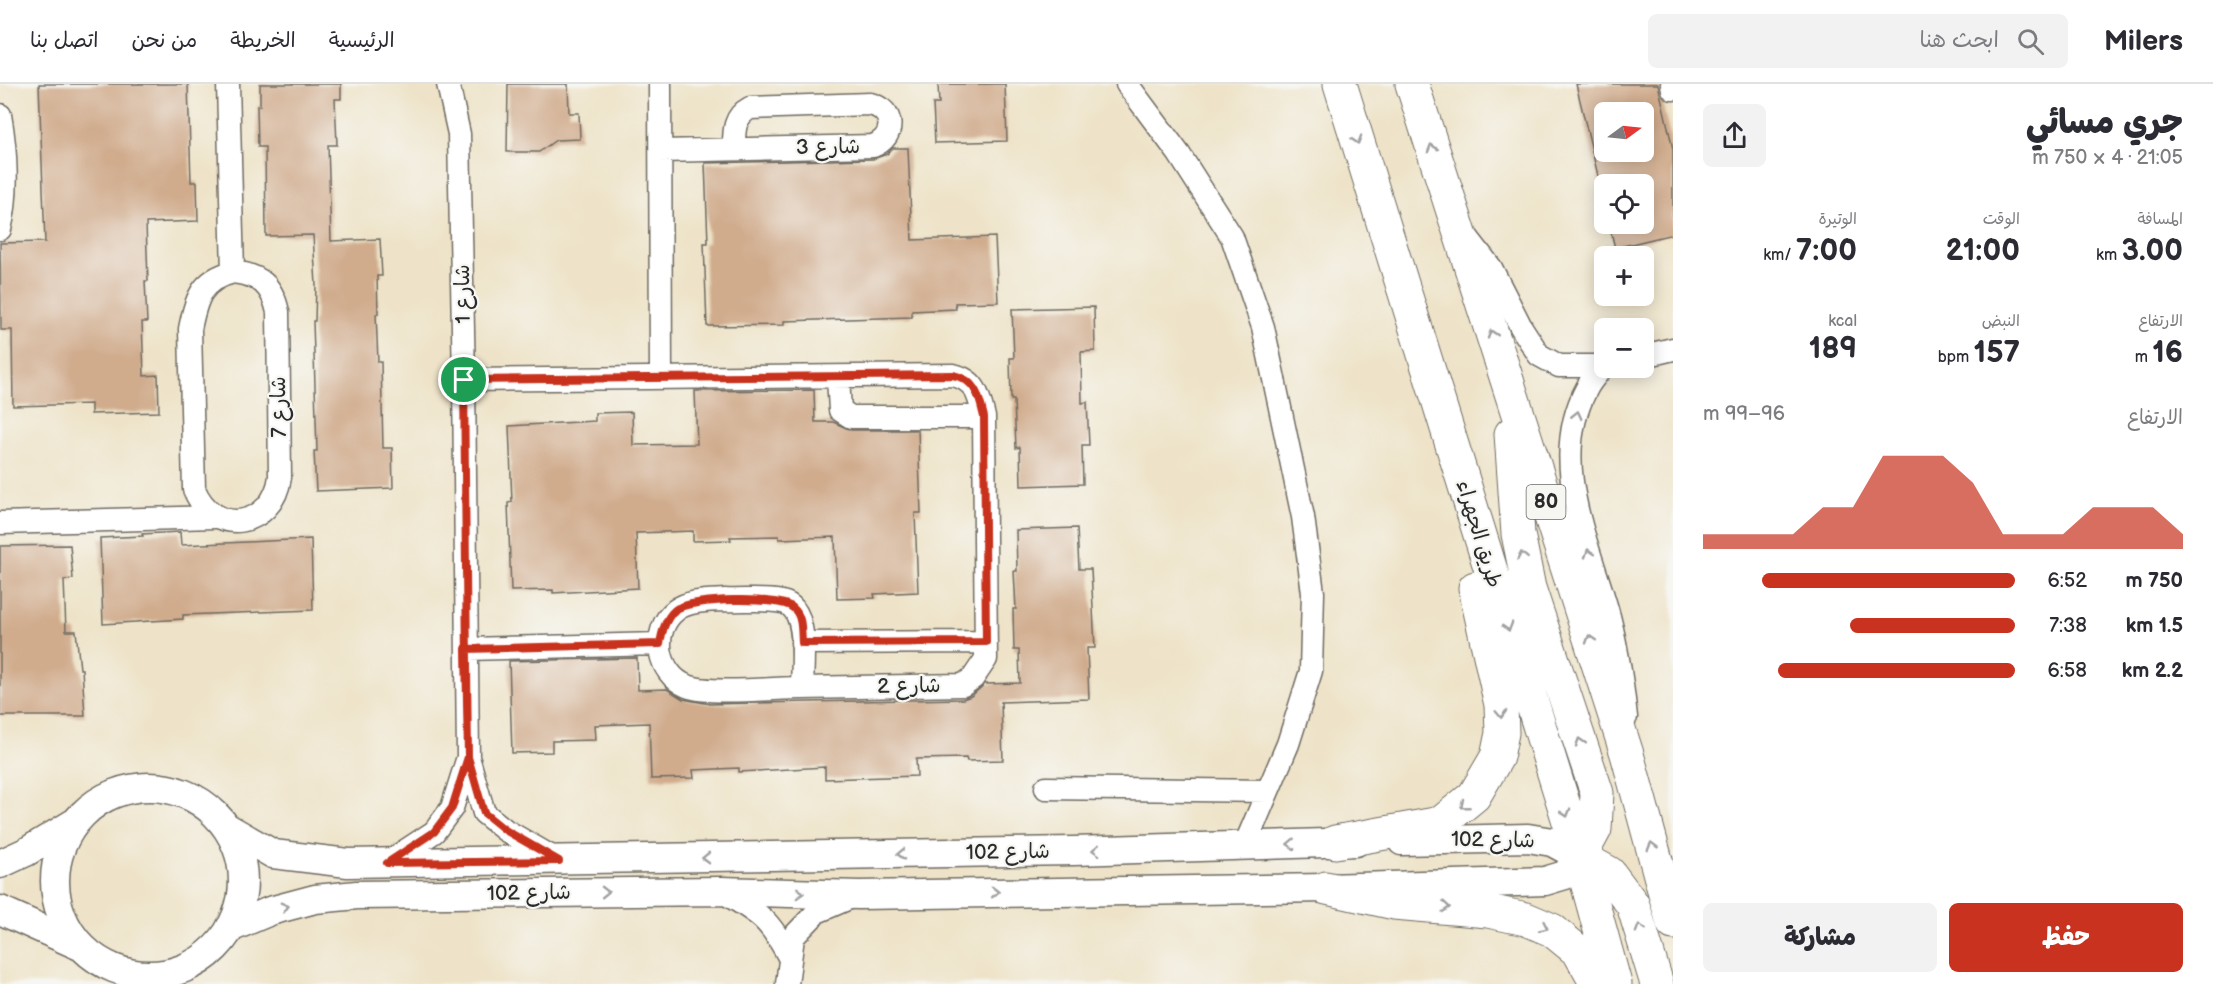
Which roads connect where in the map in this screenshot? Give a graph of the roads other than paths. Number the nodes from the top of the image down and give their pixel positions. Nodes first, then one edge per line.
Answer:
1 (228, 84) edge
2 (447, 84) edge
3 (660, 84) edge
4 (1127, 84) edge
5 (1340, 84) edge
6 (1412, 84) edge
7 (1672, 84) edge
8 (1673, 89) edge
9 (0, 115) edge
10 (734, 149) junction
11 (661, 151) junction
12 (1456, 225) junction
13 (0, 229) edge
14 (233, 272) junction
15 (1415, 329) junction
16 (1673, 350) edge
17 (1654, 354) edge
18 (1594, 366) edge
19 (838, 377) junction
20 (661, 378) junction
21 (1594, 378) edge
22 (464, 380) junction
23 (1507, 382) junction
24 (984, 417) junction
25 (214, 517) junction
26 (0, 523) edge
27 (986, 642) junction
28 (802, 643) junction
29 (660, 644) junction
30 (466, 649) junction
31 (802, 688) junction
32 (1627, 754) junction
33 (468, 757) junction
34 (1046, 788) dead end
35 (1267, 792) junction
36 (76, 821) junction
37 (226, 827) junction
38 (1335, 842) junction
39 (1245, 845) junction
40 (1170, 848) junction
41 (1580, 857) junction
42 (559, 861) junction
43 (387, 863) junction
44 (0, 864) edge
45 (1326, 888) junction
46 (1170, 889) junction
47 (721, 891) junction
48 (859, 895) junction
49 (0, 910) edge
50 (1673, 923) edge
51 (230, 928) junction
52 (84, 949) junction
53 (208, 954) junction
54 (790, 959) junction
55 (97, 984) edge
56 (174, 984) edge
57 (788, 984) edge
58 (1597, 984) edge
59 (1615, 984) edge
60 (1657, 984) edge

1 - 14 street
2 - 22 street, شارع 1
3 - 11 street
4 - 35 street
5 -> 15 highway, طريق الجهراء
12 -> 6 highway, 80
7 - 8 street
9 - 13 street
10 - 10 street, شارع 3
10 - 11 street, شارع 3
11 - 20 street
12 - 18 street
23 -> 12 highway, 80
14 - 25 street
14 - 25 street, شارع 7
15 -> 38 highway
15 -> 41 highway, طريق الجهراء
16 - 17 street
19 - 20 street, شارع 2
19 - 24 street, شارع 2
19 - 24 street
20 - 22 street, شارع 2
32 -> 21 street
22 - 30 street, شارع 1
32 -> 23 highway, 80
41 -> 23 highway
24 - 27 street, شارع 2
25 - 26 street, شارع 7
27 - 28 street, شارع 2
27 - 31 street, شارع 2
28 - 29 street
28 - 31 street
29 - 30 street
29 - 31 street, شارع 2
30 - 33 street, شارع 1
50 -> 32 highway, 80
33 - 42 street, شارع 1
33 - 43 street, شارع 1
34 - 35 street
35 - 39 street
36 - 37 street
36 - 44 street
36 - 52 street
37 - 43 street, شارع 102
37 - 51 street
38 -> 39 street, شارع 102
38 - 41 street, شارع 102
39 - 40 street, شارع 102
40 -> 42 street, شارع 102
40 - 46 street
41 - 45 street, شارع 102
41 - 59 highway, طريق الجهراء
60 -> 41 highway
42 - 43 street, شارع 102
45 - 46 street, شارع 102
45 -> 58 highway
48 -> 46 street, شارع 102
47 -> 48 street, شارع 102
51 -> 47 street, شارع 102
47 - 54 street
48 - 54 street
49 - 52 street
51 - 53 street
52 - 53 street
52 - 55 street
53 - 56 street
54 - 57 street

